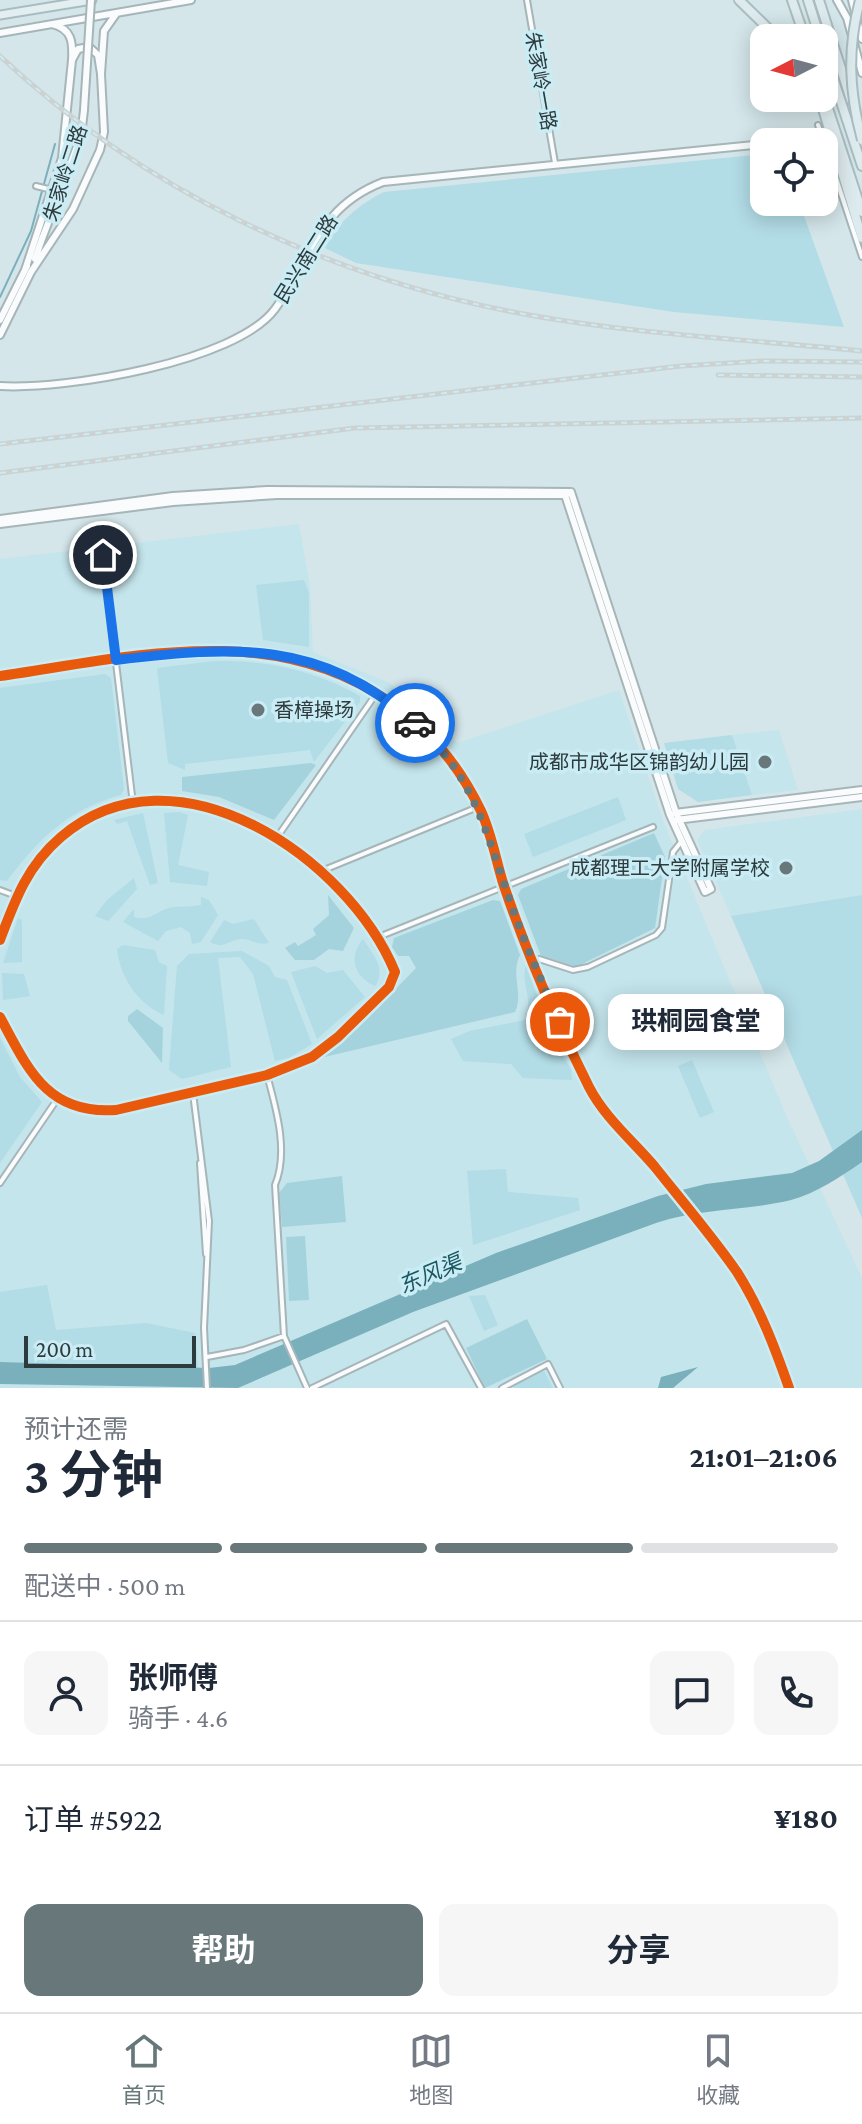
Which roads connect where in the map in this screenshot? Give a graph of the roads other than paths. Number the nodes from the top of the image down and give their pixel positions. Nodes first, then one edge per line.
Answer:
1 (91, 0) edge
2 (191, 0) edge
3 (527, 0) edge
4 (739, 0) edge
5 (790, 0) edge
6 (808, 0) edge
7 (819, 0) edge
8 (837, 0) edge
9 (852, 0) edge
10 (860, 0) edge
11 (120, 11) junction
12 (0, 15) edge
13 (49, 23) junction
14 (764, 24) edge
15 (798, 24) edge
16 (816, 24) edge
17 (0, 33) edge
18 (862, 39) edge
19 (72, 60) junction
20 (862, 73) edge
21 (101, 74) junction
22 (838, 93) edge
23 (852, 100) junction
24 (824, 112) edge
25 (825, 112) edge
26 (818, 125) dead end
27 (819, 128) edge
28 (862, 140) edge
29 (750, 145) edge
30 (555, 163) junction
31 (862, 166) edge
32 (838, 184) edge
33 (37, 186) dead end
34 (48, 189) junction
35 (862, 212) edge
36 (862, 238) edge
37 (862, 257) edge
38 (28, 271) junction
39 (0, 320) edge
40 (0, 335) edge
41 (0, 386) edge
42 (0, 521) edge
43 (103, 555) dead end
44 (116, 660) junction
45 (0, 676) edge
46 (377, 693) junction
47 (862, 790) edge
48 (862, 797) edge
49 (133, 804) junction
50 (478, 807) junction
51 (675, 817) junction
52 (653, 827) dead end
53 (278, 836) junction
54 (682, 841) junction
55 (319, 872) junction
56 (505, 888) junction
57 (0, 890) edge
58 (16, 896) junction
59 (0, 913) edge
60 (8, 916) junction
61 (376, 938) junction
62 (0, 940) edge
63 (539, 959) dead end
64 (0, 1017) edge
65 (267, 1075) junction
66 (193, 1093) junction
67 (58, 1098) junction
68 (0, 1183) edge
69 (284, 1338) junction
70 (207, 1357) junction
71 (207, 1388) edge
72 (309, 1388) edge
73 (481, 1388) edge
74 (502, 1388) edge
75 (560, 1388) edge
76 (789, 1388) edge

1 - 12 highway
1 - 38 street, 朱家岭二路, bridge
2 - 11 street
3 - 30 street, 朱家岭一路
4 - 14 highway
5 - 15 highway
6 - 16 highway
7 - 23 highway
8 - 20 street
9 - 18 street
10 - 23 highway, bridge
11 - 13 street
11 - 21 street
13 - 17 street
13 - 19 street
19 - 21 street
19 - 34 street
21 - 38 street
22 - 31 highway
23 - 28 highway, bridge
24 - 36 highway
25 - 35 highway
26 - 27 street
29 - 30 street, 民兴南二路
30 - 41 street, 民兴南二路
32 - 37 street
33 - 34 street
34 - 38 street
38 - 39 street
38 - 40 street
42 - 51 street
43 - 44 street
44 - 45 street
44 - 46 street
44 - 49 street
46 - 50 street
46 - 53 street
47 - 51 street
48 - 51 street
49 - 53 street
49 - 58 street
50 - 55 street
50 - 56 street
51 - 54 street
51 - 54 street
52 - 56 street
53 - 55 street
54 - 63 street
55 - 61 street
56 - 61 street
56 - 76 street
57 - 58 street
58 - 60 street
59 - 60 street
60 - 62 street
61 - 65 street
64 - 67 street
65 - 66 street
65 - 69 street
66 - 67 street
66 - 70 street
67 - 68 street
69 - 70 street
69 - 72 street
70 - 71 street
72 - 73 street
74 - 75 street

